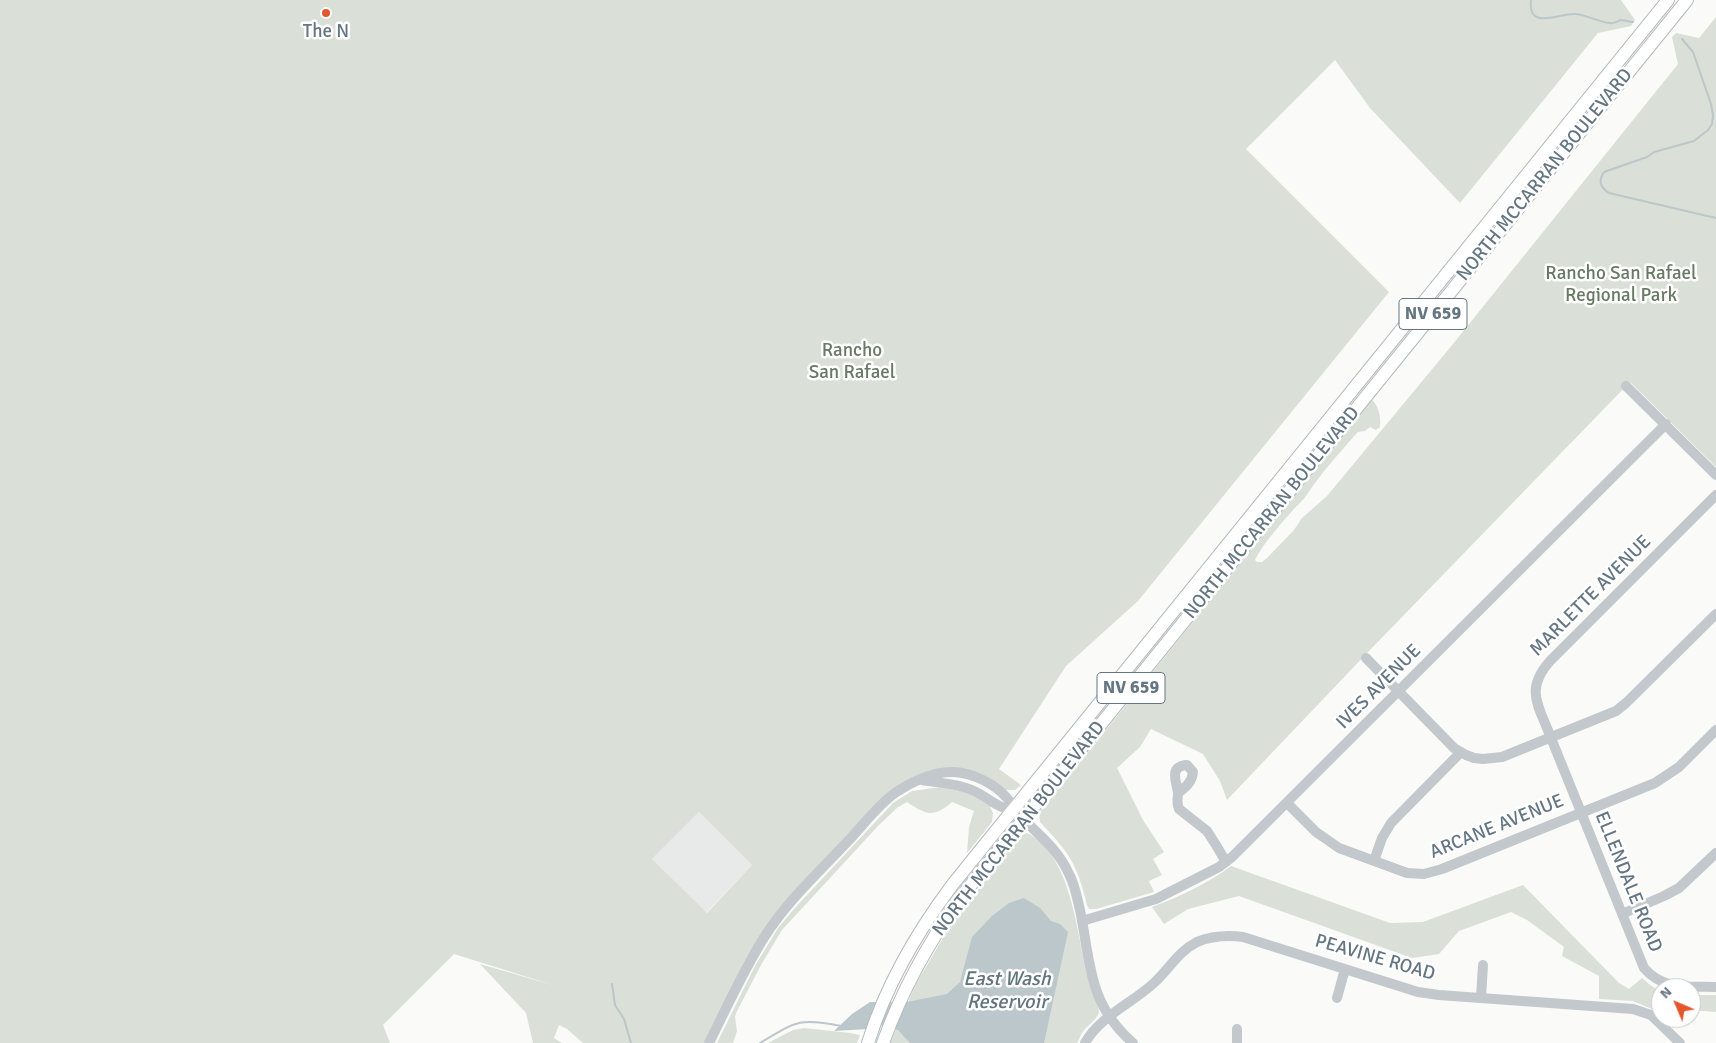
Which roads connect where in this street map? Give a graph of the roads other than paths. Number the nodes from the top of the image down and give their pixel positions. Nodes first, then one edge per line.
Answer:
1 (1668, 0) edge
2 (1687, 0) edge
3 (1612, 70) junction
4 (1623, 79) junction
5 (1626, 386) dead end
6 (1666, 424) junction
7 (1716, 475) edge
8 (1282, 478) junction
9 (1293, 487) junction
10 (1716, 495) edge
11 (1716, 614) edge
12 (1366, 658) dead end
13 (1399, 692) junction
14 (1716, 730) edge
15 (1551, 738) junction
16 (1461, 752) junction
17 (1178, 792) dead end
18 (1286, 803) junction
19 (1014, 810) junction
20 (1581, 813) junction
21 (1025, 819) junction
22 (1716, 853) edge
23 (1374, 861) junction
24 (1226, 862) junction
25 (1622, 914) junction
26 (1082, 921) junction
27 (1483, 965) dead end
28 (1345, 969) junction
29 (1716, 987) edge
30 (1337, 998) dead end
31 (1481, 998) junction
32 (1109, 1018) junction
33 (1237, 1029) dead end
34 (869, 1041) edge
35 (709, 1043) edge
36 (883, 1043) edge
37 (1085, 1043) edge
38 (1133, 1043) edge
39 (1237, 1043) edge
40 (1680, 1043) edge

1 - 3 main road, NORTH MCCARRAN BOULEVARD / NV 659
2 - 4 main road, NORTH MCCARRAN BOULEVARD / NV 659
3 - 4 main road
3 - 8 main road, NORTH MCCARRAN BOULEVARD / NV 659
4 - 9 main road, NORTH MCCARRAN BOULEVARD / NV 659
5 - 6 street
6 - 7 street
6 - 13 street, IVES AVENUE
8 - 9 main road
8 - 19 main road, NORTH MCCARRAN BOULEVARD / NV 659
9 - 21 main road, NORTH MCCARRAN BOULEVARD / NV 659
10 - 15 street, MARLETTE AVENUE
11 - 15 street
12 - 13 street
13 - 16 street
13 - 18 street, IVES AVENUE
14 - 20 street, ARCANE AVENUE
15 - 16 street
15 - 20 street, ELLENDALE ROAD
16 - 23 street
17 - 24 street
18 - 23 street, ARCANE AVENUE
18 - 24 street, IVES AVENUE
19 - 21 street
19 - 34 main road, NORTH MCCARRAN BOULEVARD / NV 659
19 - 35 street
20 - 23 street, ARCANE AVENUE
20 - 25 street, ELLENDALE ROAD
21 - 26 street
21 - 36 main road, NORTH MCCARRAN BOULEVARD / NV 659
22 - 25 street
24 - 26 street, IVES AVENUE
25 - 29 street, ELLENDALE ROAD
26 - 32 street
27 - 31 street
28 - 30 street
28 - 31 street, PEAVINE ROAD
28 - 32 street, PEAVINE ROAD
31 - 40 street, PEAVINE ROAD
32 - 37 street, PEAVINE ROAD
32 - 38 street
33 - 39 street

